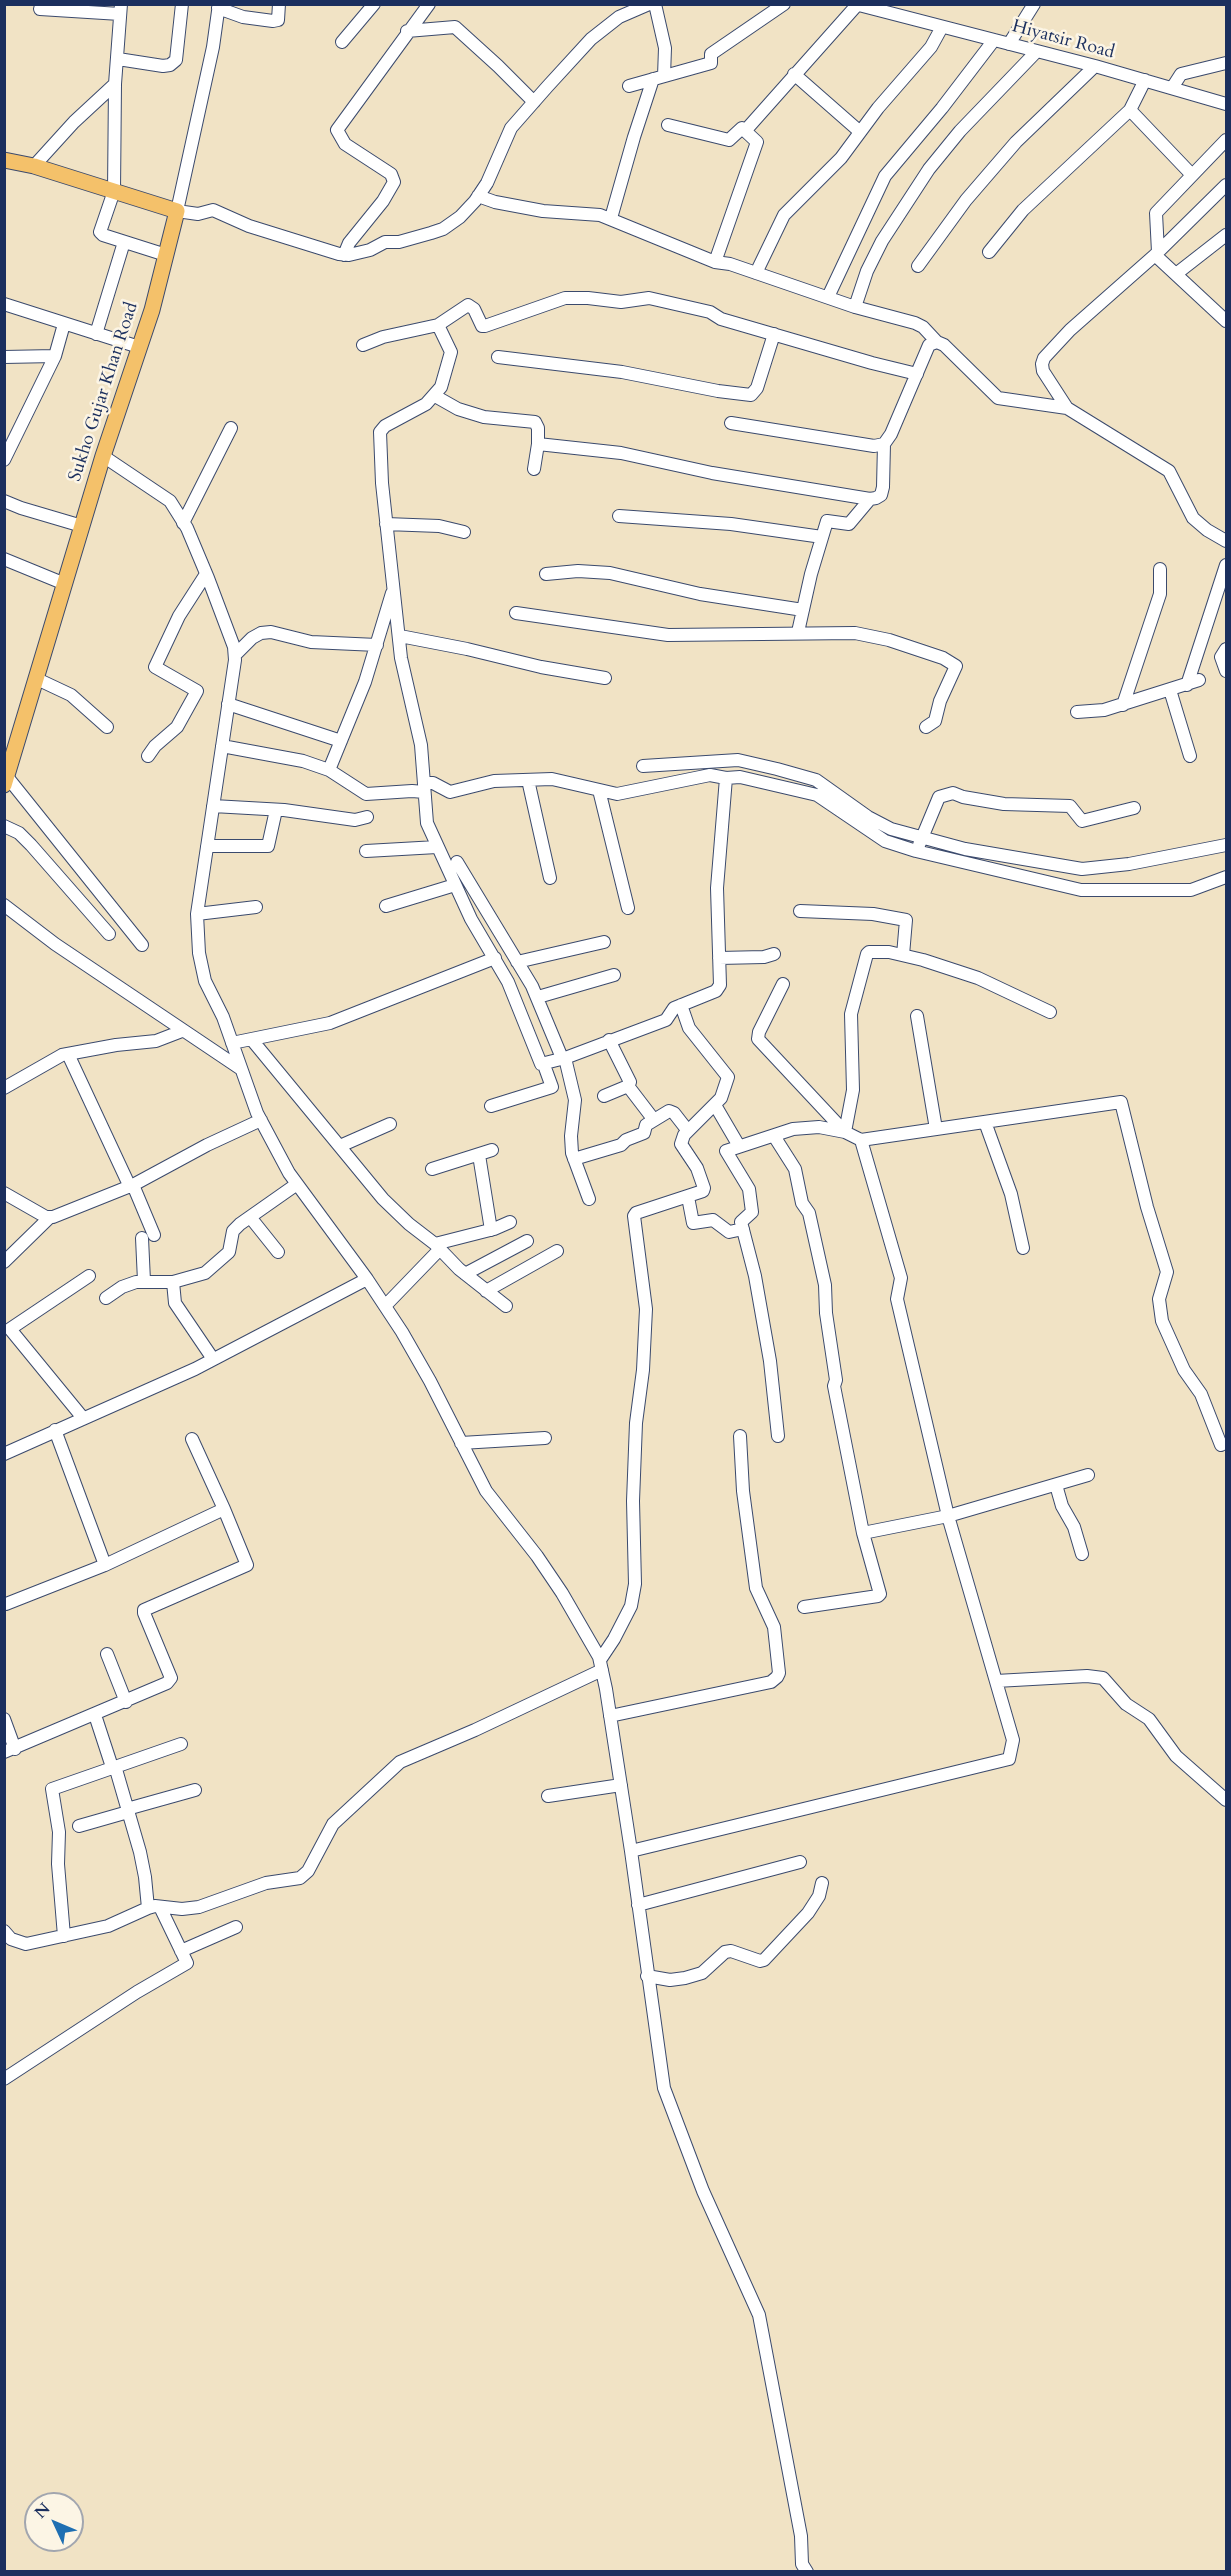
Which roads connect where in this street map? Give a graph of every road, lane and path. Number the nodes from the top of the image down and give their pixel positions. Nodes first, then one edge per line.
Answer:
1 (182, 4) edge
2 (279, 4) edge
3 (374, 4) edge
4 (429, 4) edge
5 (649, 4) edge
6 (655, 4) edge
7 (784, 4) edge
8 (1034, 4) edge
9 (856, 5) edge
10 (219, 6) edge
11 (880, 7) edge
12 (40, 9) dead end
13 (120, 9) edge
14 (942, 27) junction
15 (407, 31) junction
16 (994, 40) junction
17 (342, 42) dead end
18 (1009, 44) junction
19 (1036, 51) junction
20 (118, 59) junction
21 (1227, 63) edge
22 (1095, 66) junction
23 (794, 74) junction
24 (659, 78) junction
25 (1145, 80) junction
26 (115, 84) junction
27 (629, 86) dead end
28 (1172, 88) junction
29 (534, 102) junction
30 (1225, 105) edge
31 (1130, 110) junction
32 (668, 125) dead end
33 (745, 131) junction
34 (859, 131) junction
35 (1227, 140) edge
36 (4, 160) edge
37 (34, 166) junction
38 (1192, 175) junction
39 (1227, 185) edge
40 (114, 191) junction
41 (478, 196) junction
42 (177, 211) junction
43 (611, 218) junction
44 (1227, 235) edge
45 (124, 242) junction
46 (989, 252) dead end
47 (1157, 254) junction
48 (166, 255) junction
49 (344, 255) junction
50 (715, 262) junction
51 (918, 266) dead end
52 (756, 273) junction
53 (1176, 274) junction
54 (828, 297) junction
55 (4, 304) edge
56 (855, 307) junction
57 (1224, 314) edge
58 (64, 324) junction
59 (438, 324) junction
60 (96, 334) junction
61 (774, 334) junction
62 (937, 342) junction
63 (363, 345) dead end
64 (139, 347) junction
65 (55, 356) junction
66 (4, 357) edge
67 (498, 357) dead end
68 (917, 374) junction
69 (435, 396) junction
70 (1067, 408) junction
71 (732, 423) dead end
72 (231, 428) dead end
73 (538, 444) junction
74 (884, 444) junction
75 (103, 456) junction
76 (4, 460) edge
77 (534, 469) dead end
78 (870, 499) junction
79 (4, 501) edge
80 (619, 516) dead end
81 (183, 523) junction
82 (387, 524) junction
83 (82, 526) junction
84 (465, 532) dead end
85 (822, 537) junction
86 (1227, 541) edge
87 (4, 559) edge
88 (1227, 565) edge
89 (1160, 570) dead end
90 (206, 574) junction
91 (546, 574) dead end
92 (65, 584) junction
93 (393, 589) junction
94 (803, 610) junction
95 (516, 613) dead end
96 (798, 632) junction
97 (400, 636) junction
98 (377, 645) junction
99 (1227, 649) edge
100 (235, 654) junction
101 (1227, 671) edge
102 (605, 678) dead end
103 (37, 679) junction
104 (1199, 680) dead end
105 (1187, 685) junction
106 (1170, 690) junction
107 (228, 704) junction
108 (1123, 705) junction
109 (1077, 712) dead end
110 (107, 727) dead end
111 (926, 727) dead end
112 (341, 741) junction
113 (222, 746) junction
114 (148, 756) dead end
115 (1190, 756) dead end
116 (644, 766) dead end
117 (710, 768) junction
118 (329, 770) junction
119 (6, 778) edge
120 (726, 778) junction
121 (528, 780) junction
122 (427, 786) junction
123 (600, 790) junction
124 (841, 803) junction
125 (213, 806) junction
126 (1134, 808) dead end
127 (276, 810) junction
128 (367, 818) dead end
129 (4, 826) edge
130 (1227, 844) edge
131 (919, 845) junction
132 (207, 846) junction
133 (437, 847) junction
134 (366, 851) dead end
135 (457, 862) dead end
136 (1227, 877) edge
137 (550, 878) dead end
138 (464, 891) junction
139 (4, 905) edge
140 (386, 906) dead end
141 (256, 907) dead end
142 (628, 908) dead end
143 (800, 911) dead end
144 (197, 914) junction
145 (109, 933) dead end
146 (604, 942) dead end
147 (142, 945) dead end
148 (774, 954) dead end
149 (903, 955) junction
150 (495, 958) junction
151 (719, 958) junction
152 (517, 962) junction
153 (614, 975) dead end
154 (783, 984) dead end
155 (538, 999) junction
156 (681, 1005) junction
157 (522, 1009) junction
158 (1050, 1012) dead end
159 (917, 1016) dead end
160 (182, 1031) junction
161 (252, 1040) junction
162 (609, 1040) junction
163 (232, 1043) junction
164 (68, 1054) junction
165 (562, 1058) junction
166 (545, 1065) junction
167 (241, 1069) junction
168 (628, 1086) junction
169 (4, 1088) edge
170 (604, 1096) dead end
171 (715, 1105) junction
172 (491, 1106) dead end
173 (261, 1120) junction
174 (654, 1120) junction
175 (984, 1122) junction
176 (390, 1124) dead end
177 (936, 1129) junction
178 (688, 1131) junction
179 (845, 1132) junction
180 (774, 1136) junction
181 (861, 1140) junction
182 (340, 1146) junction
183 (739, 1146) junction
184 (574, 1160) junction
185 (432, 1169) dead end
186 (297, 1184) junction
187 (132, 1186) junction
188 (4, 1193) edge
189 (688, 1197) junction
190 (589, 1199) dead end
191 (250, 1217) junction
192 (49, 1218) junction
193 (510, 1222) dead end
194 (743, 1229) junction
195 (491, 1230) junction
196 (527, 1241) dead end
197 (438, 1246) junction
198 (1023, 1248) dead end
199 (557, 1251) dead end
200 (278, 1252) dead end
201 (4, 1262) edge
202 (465, 1274) junction
203 (89, 1276) dead end
204 (368, 1279) junction
205 (144, 1281) junction
206 (173, 1282) junction
207 (486, 1291) junction
208 (106, 1298) dead end
209 (385, 1306) junction
210 (506, 1306) dead end
211 (7, 1325) edge
212 (213, 1359) junction
213 (83, 1418) junction
214 (55, 1430) junction
215 (740, 1436) dead end
216 (778, 1436) dead end
217 (545, 1438) dead end
218 (192, 1439) dead end
219 (461, 1443) junction
220 (1221, 1445) dead end
221 (5, 1452) edge
222 (1088, 1475) dead end
223 (1056, 1485) junction
224 (224, 1509) junction
225 (948, 1516) junction
226 (863, 1533) junction
227 (1082, 1554) dead end
228 (105, 1565) junction
229 (6, 1604) edge
230 (804, 1607) dead end
231 (107, 1654) dead end
232 (601, 1665) junction
233 (996, 1681) junction
234 (126, 1702) junction
235 (95, 1715) junction
236 (610, 1716) junction
237 (4, 1719) edge
238 (181, 1744) dead end
239 (10, 1750) edge
240 (114, 1767) junction
241 (621, 1785) junction
242 (195, 1790) dead end
243 (548, 1796) dead end
244 (1227, 1800) edge
245 (127, 1811) junction
246 (79, 1826) dead end
247 (631, 1851) junction
248 (800, 1862) dead end
249 (822, 1884) dead end
250 (638, 1905) junction
251 (154, 1907) junction
252 (236, 1927) dead end
253 (4, 1931) edge
254 (64, 1936) junction
255 (181, 1951) junction
256 (647, 1976) junction
257 (4, 2079) edge
258 (802, 2569) edge

1 - 20 street
2 - 10 street
3 - 17 street
4 - 15 street
5 - 29 street
6 - 24 street
7 - 24 street
8 - 18 street
9 - 11 street, Hiyatsir Road
9 - 23 street
10 - 42 street, Sukho Gujar Khan Road
11 - 14 street, Hiyatsir Road
12 - 13 street
13 - 20 street
14 - 16 street, Hiyatsir Road
14 - 34 street
15 - 29 street
15 - 49 street
16 - 18 street, Hiyatsir Road
16 - 54 street
18 - 19 street, Hiyatsir Road
19 - 22 street, Hiyatsir Road
19 - 56 street
20 - 26 street
21 - 28 street
22 - 25 street, Hiyatsir Road
22 - 51 street
23 - 33 street
23 - 34 street
24 - 27 street
24 - 43 street
25 - 28 street, Hiyatsir Road
25 - 31 street
26 - 37 street
26 - 40 street
28 - 30 street, Hiyatsir Road
29 - 41 street
31 - 38 street
31 - 46 street
32 - 33 street
33 - 50 street
34 - 52 street
35 - 38 street
36 - 37 main road
37 - 40 main road
38 - 47 street
39 - 47 street
40 - 42 main road
40 - 45 street
41 - 43 street
41 - 49 street
42 - 48 main road, Sukho Gujar Khan Road
42 - 49 street
43 - 50 street
44 - 53 street
45 - 48 street
45 - 60 street
47 - 53 street
47 - 70 street
48 - 64 main road, Sukho Gujar Khan Road
50 - 52 street
52 - 54 street
53 - 57 street
54 - 56 street
55 - 58 street
56 - 62 street
58 - 60 street
58 - 65 street
59 - 61 street
59 - 63 street
59 - 69 street
60 - 64 street
61 - 67 street
61 - 68 street
62 - 68 street
62 - 70 street
64 - 75 main road, Sukho Gujar Khan Road
65 - 66 street
65 - 76 street
68 - 74 street
69 - 73 street
69 - 82 street
70 - 86 street
71 - 74 street
72 - 81 street
73 - 77 street
73 - 78 street
74 - 78 street
75 - 81 street
75 - 83 main road, Sukho Gujar Khan Road
78 - 85 street
79 - 83 street
80 - 85 street
81 - 90 street
82 - 84 street
82 - 93 street
83 - 92 main road, Sukho Gujar Khan Road
85 - 94 street
87 - 92 street
88 - 105 street
89 - 108 street
90 - 100 street
90 - 114 street
91 - 94 street
92 - 103 main road, Sukho Gujar Khan Road
93 - 97 street
93 - 98 street
94 - 96 street
95 - 96 street
96 - 111 street
97 - 102 street
97 - 122 street
98 - 100 street
98 - 112 street
99 - 101 street
100 - 107 street
103 - 110 street
103 - 119 main road, Sukho Gujar Khan Road
104 - 105 street
105 - 106 street
106 - 108 street
106 - 115 street
107 - 112 street
107 - 113 street
108 - 109 street
112 - 118 street
113 - 118 street
113 - 125 street
116 - 117 street
117 - 120 street
117 - 123 street
117 - 124 street
118 - 122 street
119 - 147 street
120 - 124 street
120 - 151 street
121 - 122 street
121 - 123 street
121 - 137 street
122 - 133 street
123 - 142 street
124 - 131 street
125 - 127 street
125 - 132 street
126 - 131 street
127 - 128 street
127 - 132 street
129 - 145 street
130 - 131 street
131 - 136 street
132 - 144 street
133 - 134 street
133 - 138 street
135 - 138 street
138 - 140 street
138 - 150 street
138 - 152 street
139 - 160 street
141 - 144 street
143 - 149 street
144 - 163 street
146 - 152 street
148 - 151 street
149 - 158 street
149 - 179 street
150 - 157 street
150 - 161 street
151 - 156 street
152 - 155 street
153 - 155 street
154 - 179 street
155 - 157 street
155 - 165 street
156 - 162 street
156 - 171 street
157 - 166 street
159 - 177 street
160 - 164 street
160 - 167 street
161 - 163 street
161 - 182 street
162 - 165 street
162 - 168 street
163 - 167 street
164 - 169 street
164 - 187 street
165 - 166 street
165 - 184 street
166 - 172 street
167 - 173 street
168 - 170 street
168 - 174 street
171 - 178 street
171 - 183 street
173 - 186 street
173 - 187 street
174 - 178 street
174 - 184 street
175 - 177 street
175 - 198 street
175 - 220 street
176 - 182 street
177 - 181 street
178 - 189 street
179 - 180 street
179 - 181 street
180 - 183 street
180 - 226 street
181 - 225 street
182 - 197 street
183 - 194 street
184 - 190 street
185 - 195 street
186 - 191 street
186 - 204 street
187 - 192 street
187 - 205 street
188 - 192 street
189 - 194 street
189 - 232 street
191 - 200 street
191 - 206 street
192 - 201 street
193 - 195 street
194 - 216 street
195 - 197 street
196 - 202 street
197 - 202 street
197 - 209 street
199 - 207 street
202 - 207 street
203 - 211 street
204 - 209 street
204 - 212 street
205 - 206 street
205 - 208 street
206 - 212 street
207 - 210 street
209 - 219 street
211 - 213 street
212 - 213 street
213 - 214 street
214 - 221 street
214 - 228 street
215 - 236 street
217 - 219 street
218 - 224 street
219 - 232 street
222 - 223 street
223 - 225 street
223 - 227 street
224 - 228 street
224 - 234 street
225 - 226 street
225 - 233 street
226 - 230 street
228 - 229 street
231 - 234 street
232 - 236 street
232 - 251 street
233 - 244 street
233 - 247 street
234 - 235 street
235 - 239 street
235 - 240 street
236 - 241 street
237 - 239 street
238 - 240 street
240 - 245 street
240 - 254 street
241 - 243 street
241 - 247 street
242 - 245 street
245 - 246 street
245 - 251 street
247 - 250 street
248 - 250 street
249 - 256 street
250 - 256 street
251 - 254 street
251 - 255 street
252 - 255 street
253 - 254 street
255 - 257 street
256 - 258 street

